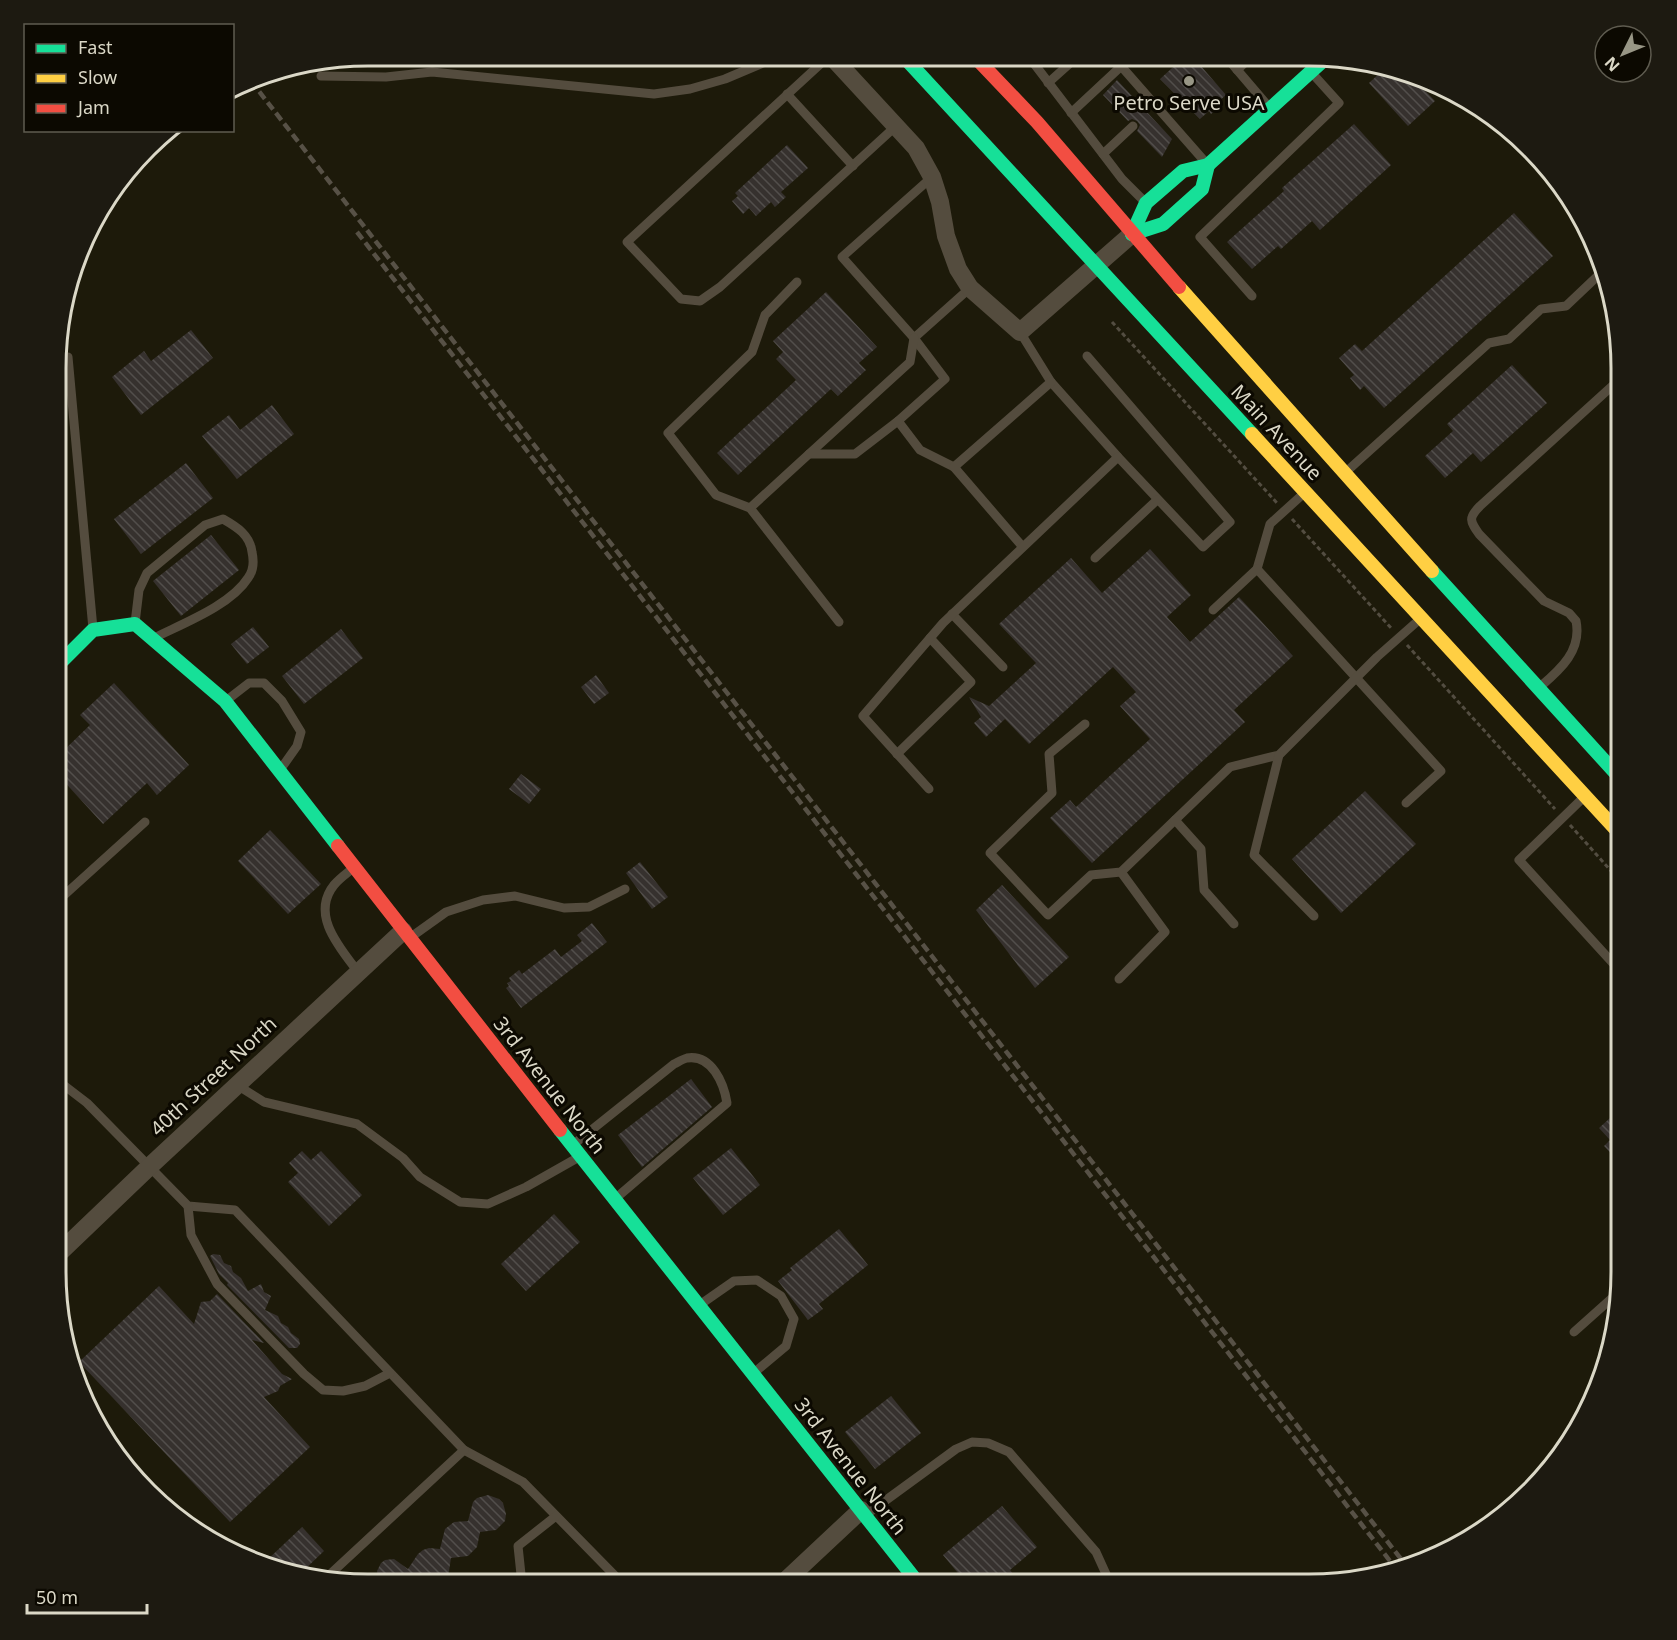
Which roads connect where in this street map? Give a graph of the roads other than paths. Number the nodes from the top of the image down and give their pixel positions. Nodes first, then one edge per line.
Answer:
1 (755, 66) edge
2 (818, 66) edge
3 (840, 66) edge
4 (912, 66) edge
5 (984, 66) edge
6 (1036, 66) edge
7 (1067, 66) edge
8 (1121, 66) joint
9 (1234, 66) edge
10 (1241, 66) edge
11 (1317, 66) edge
12 (1237, 70) junction
13 (1311, 72) junction
14 (321, 76) dead end
15 (1048, 83) junction
16 (787, 94) junction
17 (1154, 104) junction
18 (1270, 108) junction
19 (1147, 112) dead end
20 (1071, 113) junction
21 (896, 126) junction
22 (1133, 126) dead end
23 (1103, 154) junction
24 (1208, 165) junction
25 (853, 166) junction
26 (932, 177) junction
27 (1146, 203) junction
28 (1132, 234) junction
29 (1096, 264) junction
30 (1597, 277) edge
31 (797, 282) dead end
32 (970, 288) junction
33 (1252, 296) dead end
34 (1020, 332) junction
35 (914, 338) junction
36 (1087, 356) dead end
37 (68, 357) dead end
38 (1051, 382) junction
39 (1611, 387) edge
40 (897, 422) junction
41 (809, 453) junction
42 (1118, 457) junction
43 (954, 466) junction
44 (1344, 474) junction
45 (1306, 492) junction
46 (1157, 500) junction
47 (750, 508) junction
48 (1022, 546) junction
49 (1095, 558) dead end
50 (1257, 569) junction
51 (1213, 610) dead end
52 (952, 614) junction
53 (1421, 618) junction
54 (839, 622) dead end
55 (135, 624) junction
56 (93, 630) junction
57 (154, 638) junction
58 (930, 638) junction
59 (66, 657) edge
60 (1003, 667) dead end
61 (1356, 678) junction
62 (1540, 687) junction
63 (225, 701) junction
64 (1085, 724) dead end
65 (897, 754) junction
66 (1279, 754) junction
67 (1611, 768) edge
68 (279, 772) junction
69 (930, 789) dead end
70 (1585, 796) junction
71 (1406, 803) dead end
72 (1175, 820) junction
73 (145, 822) dead end
74 (1611, 824) edge
75 (354, 868) junction
76 (1121, 872) junction
77 (625, 889) dead end
78 (66, 893) edge
79 (1314, 916) dead end
80 (1234, 924) dead end
81 (406, 934) junction
82 (1611, 961) edge
83 (358, 972) junction
84 (1119, 979) dead end
85 (237, 1085) junction
86 (66, 1087) edge
87 (572, 1145) junction
88 (582, 1156) junction
89 (148, 1167) junction
90 (615, 1199) junction
91 (188, 1206) junction
92 (66, 1246) edge
93 (1609, 1301) edge
94 (700, 1306) junction
95 (1574, 1332) dead end
96 (390, 1373) junction
97 (753, 1374) junction
98 (464, 1450) junction
99 (863, 1513) junction
100 (556, 1516) junction
101 (333, 1572) edge
102 (521, 1574) edge
103 (612, 1574) edge
104 (793, 1574) edge
105 (911, 1574) edge
106 (1106, 1574) edge

1 - 14 lane
2 - 16 lane
3 - 21 street
4 - 29 main road, Main Avenue
5 - 28 main road, Main Avenue
6 - 15 lane
7 - 15 lane
8 - 17 lane
8 - 20 lane
9 - 12 lane
10 - 12 lane
11 - 13 main road
12 - 18 lane
13 - 18 main road
13 - 33 lane
15 - 20 lane
16 - 25 lane
16 - 25 lane
17 - 19 lane
17 - 24 lane
18 - 24 main road
20 - 23 lane
21 - 25 lane
21 - 26 street
22 - 23 lane
23 - 27 lane
24 - 27 main road
24 - 28 main road
26 - 32 street
26 - 35 lane
27 - 28 main road
28 - 29 street
28 - 44 main road, Main Avenue
29 - 34 street
29 - 45 main road, Main Avenue
30 - 44 lane
31 - 47 lane
32 - 34 street
32 - 35 lane
34 - 38 lane
35 - 40 lane
35 - 41 lane
36 - 46 lane
37 - 56 lane
38 - 42 lane
38 - 43 lane
39 - 62 lane
40 - 41 lane
40 - 43 lane
41 - 47 lane
42 - 46 lane
42 - 48 lane
43 - 48 lane
44 - 62 main road, Main Avenue
45 - 50 lane
45 - 53 main road, Main Avenue
46 - 49 lane
47 - 54 lane
48 - 52 lane
50 - 51 lane
50 - 61 lane
52 - 58 lane
52 - 60 lane
53 - 61 lane
53 - 70 main road, Main Avenue
55 - 56 main road
55 - 57 main road, 3rd Avenue North
55 - 57 lane
56 - 59 main road
57 - 63 main road, 3rd Avenue North
58 - 65 lane
58 - 65 lane
61 - 66 lane
61 - 71 lane
62 - 67 main road, Main Avenue
63 - 68 main road, 3rd Avenue North
63 - 68 lane
64 - 76 lane
65 - 69 lane
66 - 72 lane
66 - 79 lane
68 - 75 main road, 3rd Avenue North
70 - 74 main road, Main Avenue
70 - 82 lane
72 - 76 lane
72 - 80 lane
73 - 78 lane
75 - 81 main road, 3rd Avenue North
75 - 83 lane
76 - 84 lane
77 - 81 lane
81 - 83 street, 40th Street North
81 - 87 main road, 3rd Avenue North
83 - 85 street, 40th Street North
85 - 88 lane
85 - 89 street, 40th Street North
86 - 89 lane
87 - 88 main road, 3rd Avenue North
87 - 90 lane
88 - 90 main road, 3rd Avenue North
89 - 91 lane
89 - 92 street, 40th Street North
90 - 94 main road, 3rd Avenue North
91 - 96 lane
91 - 96 lane
93 - 95 lane
94 - 97 main road, 3rd Avenue North
94 - 97 lane
96 - 98 lane
97 - 99 main road, 3rd Avenue North
98 - 100 lane
98 - 101 lane
99 - 104 street
99 - 105 main road, 3rd Avenue North
99 - 106 lane
100 - 102 lane
100 - 103 lane

